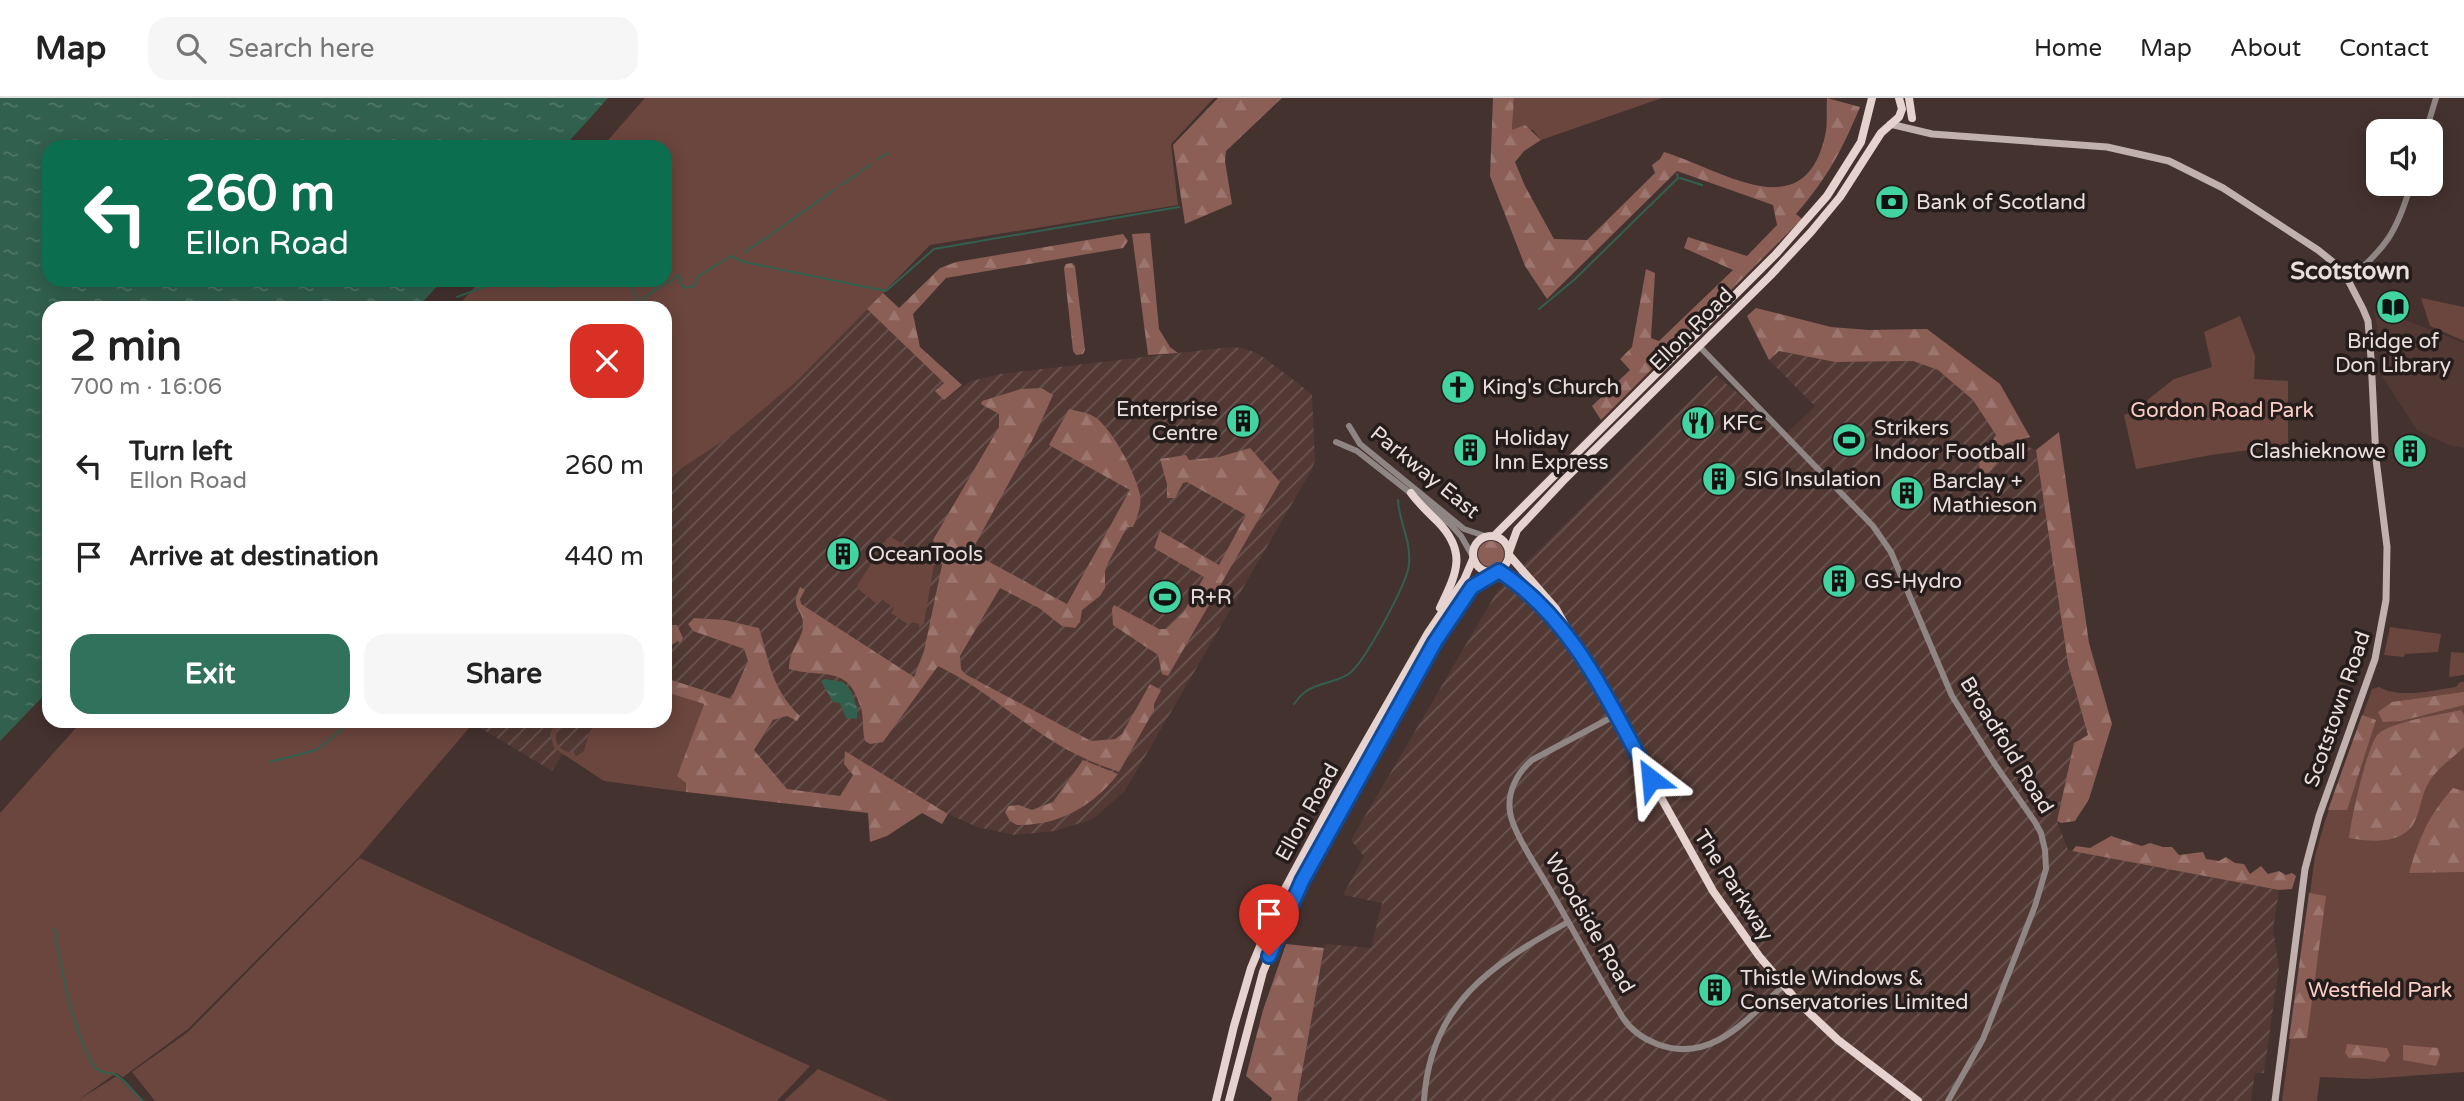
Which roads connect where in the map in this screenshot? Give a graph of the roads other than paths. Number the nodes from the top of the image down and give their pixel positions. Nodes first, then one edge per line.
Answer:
1 (1872, 98) edge
2 (2436, 98) edge
3 (1902, 99) edge
4 (1869, 111) junction
5 (1912, 118) joint
6 (2430, 119) edge
7 (1890, 124) junction
8 (1923, 132) junction
9 (2407, 196) edge
10 (2348, 280) junction
11 (1699, 346) junction
12 (1349, 426) dead end
13 (1336, 442) dead end
14 (1411, 493) junction
15 (1489, 536) junction
16 (1509, 553) junction
17 (1473, 557) junction
18 (1495, 572) junction
19 (1428, 633) junction
20 (1575, 643) junction
21 (1616, 715) junction
22 (1569, 922) junction
23 (1783, 986) junction
24 (1216, 1101) edge
25 (1229, 1101) edge
26 (1424, 1101) edge
27 (1918, 1101) edge
28 (1948, 1101) edge
29 (2275, 1101) edge

1 - 4 main road, Ellon Road
2 - 6 street
3 - 5 main road
3 - 7 main road, Ellon Road
4 - 7 main road
4 - 15 main road, Ellon Road
5 - 8 main road
7 - 8 main road, Scotstown Road
7 - 11 main road, Ellon Road
8 - 10 main road, Scotstown Road
9 - 10 street
10 - 29 main road, Scotstown Road
11 - 16 main road, Ellon Road
11 - 28 street, Broadfold Road
12 - 15 street, Parkway East
13 - 14 street, Parkway East
14 - 17 street, Parkway East
14 - 19 main road
15 - 16 main road
15 - 17 main road
16 - 18 main road
16 - 20 main road, The Parkway
17 - 18 main road
17 - 19 main road, Ellon Road
18 - 20 main road, The Parkway
18 - 25 main road, Ellon Road
19 - 24 main road, Ellon Road
20 - 21 main road, The Parkway
21 - 22 street, Woodside Road
21 - 23 main road, The Parkway
22 - 23 street, Woodside Road
22 - 26 street
23 - 27 main road, The Parkway

